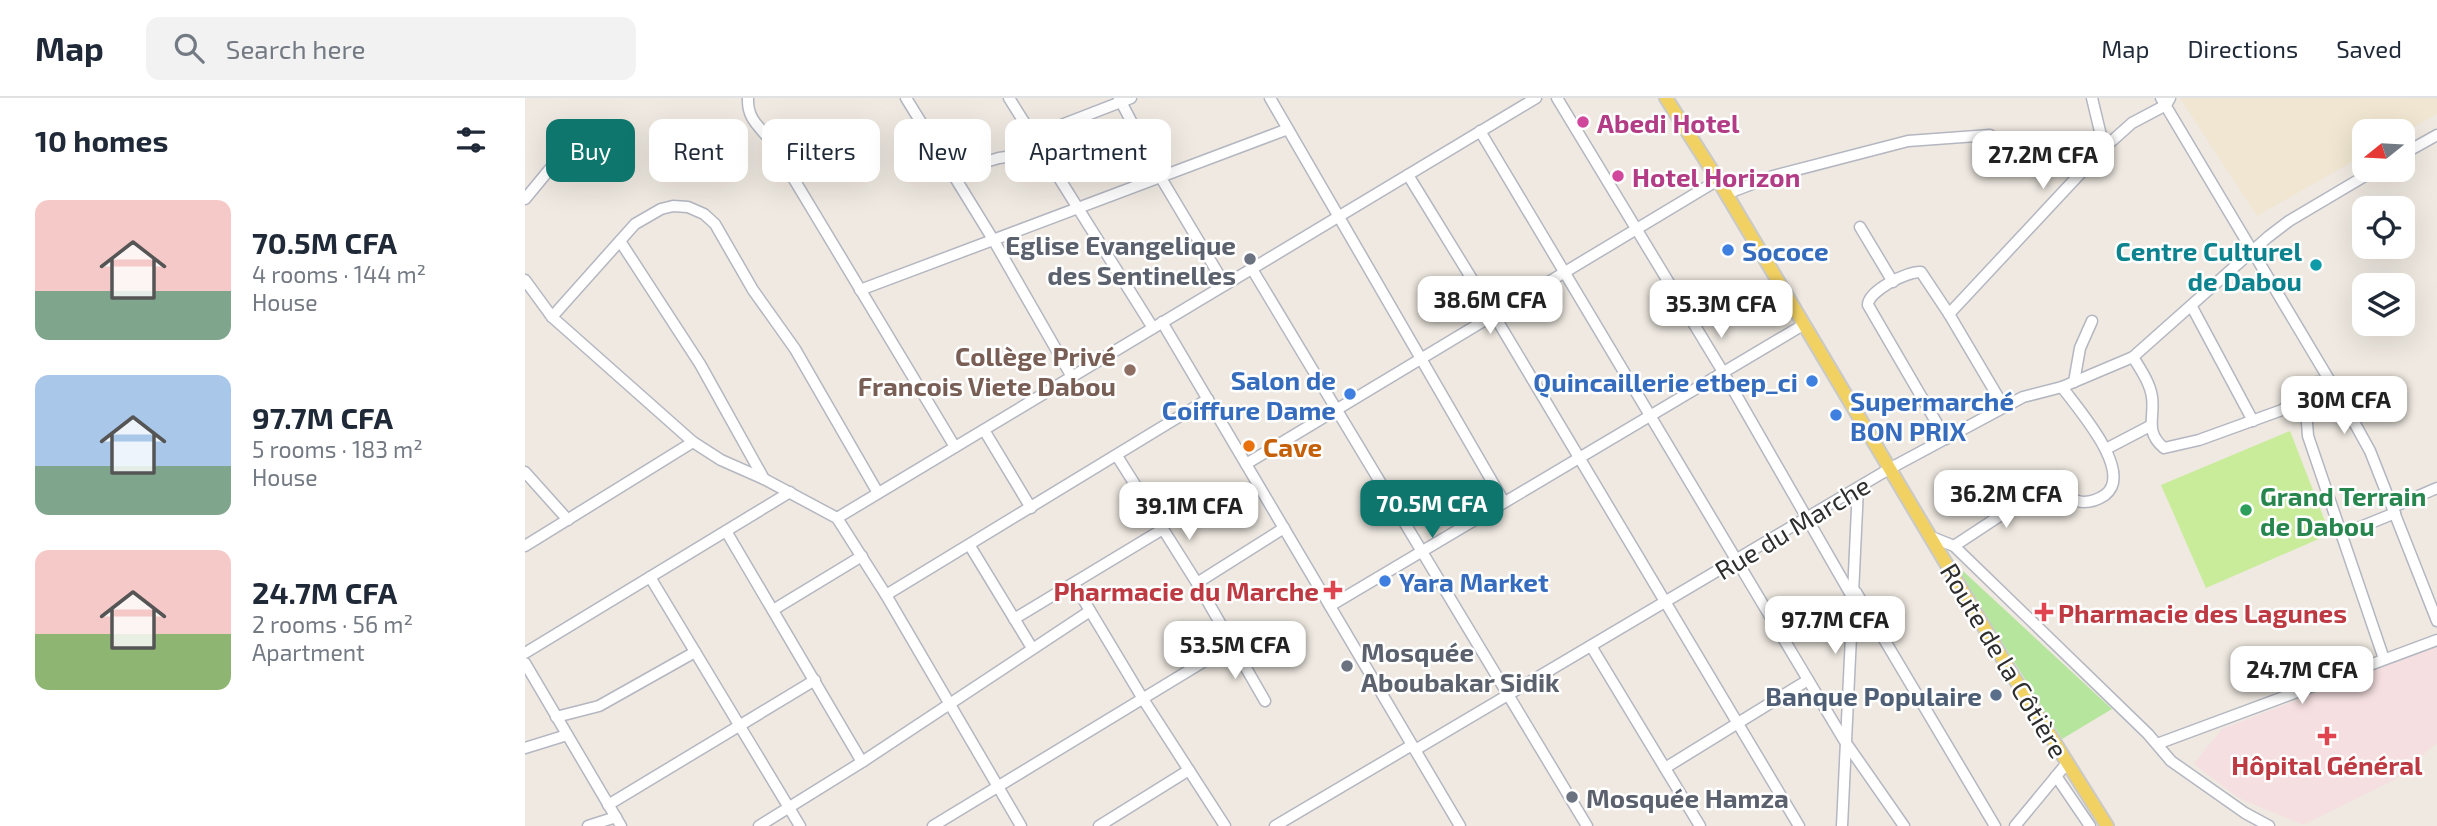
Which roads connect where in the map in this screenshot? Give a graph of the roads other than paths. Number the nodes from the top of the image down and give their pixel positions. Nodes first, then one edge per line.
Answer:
1 (748, 98) edge
2 (906, 98) edge
3 (1009, 98) edge
4 (1270, 98) edge
5 (1535, 98) edge
6 (1557, 98) edge
7 (1666, 98) edge
8 (2092, 98) edge
9 (1124, 99) edge
10 (2166, 100) edge
11 (919, 119) edge
12 (1022, 119) edge
13 (1075, 119) edge
14 (1133, 119) edge
15 (1288, 129) junction
16 (1481, 131) junction
17 (1990, 135) dead end
18 (2437, 135) edge
19 (2415, 147) edge
20 (2104, 148) junction
21 (546, 174) edge
22 (1171, 174) edge
23 (1408, 175) junction
24 (1718, 180) junction
25 (957, 182) edge
26 (1062, 182) edge
27 (1150, 182) edge
28 (1163, 182) edge
29 (2355, 182) edge
30 (1726, 194) junction
31 (525, 199) edge
32 (1079, 209) junction
33 (1338, 217) junction
34 (1860, 227) dead end
35 (1636, 230) junction
36 (620, 240) junction
37 (994, 241) junction
38 (2252, 250) junction
39 (1251, 269) junction
40 (1565, 273) junction
41 (525, 280) edge
42 (1893, 282) junction
43 (1226, 285) junction
44 (860, 290) junction
45 (2192, 307) junction
46 (1949, 314) junction
47 (1494, 315) junction
48 (552, 317) junction
49 (2092, 321) dead end
50 (1803, 324) junction
51 (1158, 325) junction
52 (2133, 357) junction
53 (1421, 360) junction
54 (1723, 372) junction
55 (2327, 376) junction
56 (1072, 377) junction
57 (2074, 382) junction
58 (2317, 382) junction
59 (2062, 387) junction
60 (1208, 399) junction
61 (2004, 407) junction
62 (1337, 411) junction
63 (1650, 415) junction
64 (2253, 421) junction
65 (2150, 426) junction
66 (984, 430) junction
67 (1946, 439) junction
68 (693, 442) junction
69 (955, 447) junction
70 (2106, 449) junction
71 (1118, 456) junction
72 (1579, 458) junction
73 (1246, 464) junction
74 (1889, 469) junction
75 (525, 472) edge
76 (764, 479) junction
77 (1858, 488) junction
78 (2437, 488) edge
79 (790, 492) junction
80 (878, 493) junction
81 (1504, 502) junction
82 (1031, 508) junction
83 (2394, 510) junction
84 (837, 518) junction
85 (1807, 518) junction
86 (568, 520) junction
87 (1284, 528) junction
88 (1163, 529) junction
89 (726, 531) junction
90 (2341, 535) junction
91 (1928, 536) junction
92 (525, 546) edge
93 (971, 546) junction
94 (1954, 546) junction
95 (1422, 551) junction
96 (862, 556) junction
97 (1737, 559) junction
98 (650, 577) junction
99 (1197, 583) junction
100 (1074, 584) junction
101 (886, 595) junction
102 (1854, 595) junction
103 (1665, 602) junction
104 (1330, 606) junction
105 (773, 610) junction
106 (1090, 611) junction
107 (1014, 619) junction
108 (2437, 621) edge
109 (2437, 640) edge
110 (1231, 645) junction
111 (1591, 646) junction
112 (1032, 649) junction
113 (695, 652) junction
114 (525, 653) edge
115 (2383, 659) junction
116 (525, 663) edge
117 (815, 680) junction
118 (1808, 680) junction
119 (1508, 695) junction
120 (1143, 699) junction
121 (1265, 701) dead end
122 (949, 703) junction
123 (556, 717) junction
124 (1737, 723) junction
125 (740, 725) junction
126 (567, 736) junction
127 (1844, 740) junction
128 (2157, 744) junction
129 (525, 748) edge
130 (1414, 748) junction
131 (862, 762) junction
132 (2067, 763) junction
133 (1665, 768) junction
134 (1189, 770) junction
135 (2056, 776) junction
136 (997, 788) junction
137 (2092, 801) junction
138 (608, 805) junction
139 (789, 808) junction
140 (2078, 808) junction
141 (619, 822) edge
142 (1458, 825) edge
143 (588, 826) edge
144 (759, 826) edge
145 (800, 826) edge
146 (933, 826) edge
147 (1021, 826) edge
148 (1099, 826) edge
149 (1225, 826) edge
150 (1275, 826) edge
151 (1587, 826) edge
152 (1700, 826) edge
153 (1799, 826) edge
154 (1842, 826) edge
155 (1903, 826) edge
156 (1994, 826) edge
157 (2015, 826) edge
158 (2090, 826) edge
159 (2107, 826) edge
160 (2269, 826) edge

1 - 44 street
2 - 11 street
3 - 12 street
4 - 15 street
5 - 16 street
6 - 35 street
7 - 24 main road, Route de la Côtière
8 - 20 street
9 - 13 street
9 - 14 street
10 - 20 street
10 - 38 street
15 - 22 street
15 - 33 street
16 - 23 street
16 - 40 street
17 - 30 street
18 - 19 street
20 - 46 street
21 - 31 street
23 - 33 street
23 - 47 street
24 - 30 main road, Route de la Côtière
24 - 35 street
25 - 37 street
26 - 32 street
27 - 32 street
28 - 43 street
29 - 38 street, Rue du Marche
30 - 50 main road, Route de la Côtière
32 - 37 street
32 - 51 street
33 - 39 street
33 - 53 street
34 - 42 street
35 - 40 street
35 - 54 street
36 - 48 street
36 - 76 street
36 - 80 street
37 - 44 street
37 - 56 street
38 - 45 street, Rue du Marche
38 - 55 street
39 - 43 street
39 - 62 street
40 - 47 street
40 - 63 street
41 - 48 street
42 - 46 street
42 - 67 street
43 - 51 street
44 - 69 street
45 - 52 street, Rue du Marche
45 - 64 street
46 - 61 street
47 - 53 street
47 - 72 street
48 - 68 street
49 - 57 street
50 - 54 street
50 - 74 main road, Route de la Côtière
51 - 56 street
51 - 60 street
52 - 57 street, Rue du Marche
52 - 65 street
53 - 62 street
53 - 81 street
54 - 63 street
54 - 85 street
55 - 58 street
55 - 83 street
56 - 66 street
57 - 59 street, Rue du Marche
58 - 64 street
58 - 90 street
59 - 61 street, Rue du Marche
59 - 70 street
60 - 71 street
60 - 73 street
61 - 67 street, Rue du Marche
62 - 73 street
62 - 95 street
63 - 72 street
63 - 97 street
64 - 65 street
65 - 70 street
66 - 69 street
66 - 82 street
67 - 74 street, Rue du Marche
68 - 76 street
68 - 86 street
69 - 80 street
70 - 94 street
71 - 82 street
71 - 88 street
72 - 81 street
72 - 103 street
73 - 87 street
74 - 77 street, Rue du Marche
74 - 91 main road, Route de la Côtière
75 - 86 street
76 - 79 street
77 - 85 street, Rue du Marche
77 - 102 street
78 - 83 street
79 - 84 street
79 - 89 street
80 - 84 street
81 - 95 street
82 - 93 street
83 - 90 street
83 - 108 street
84 - 96 street
85 - 97 street, Rue du Marche
85 - 102 street
86 - 92 street
87 - 99 street
87 - 104 street
88 - 99 street
88 - 100 street
89 - 98 street
89 - 105 street
90 - 115 street
91 - 94 street
91 - 132 main road, Route de la Côtière
93 - 101 street
93 - 107 street
94 - 128 street
95 - 104 street
95 - 119 street
96 - 101 street
96 - 105 street
97 - 103 street, Rue du Marche
97 - 118 street
98 - 113 street
98 - 114 street
99 - 110 street
100 - 106 street
100 - 107 street
101 - 122 street
102 - 127 street
102 - 156 street
103 - 111 street, Rue du Marche
103 - 124 street
104 - 130 street
105 - 117 street
106 - 112 street
106 - 120 street
107 - 112 street
109 - 115 street
110 - 120 street
110 - 121 street
111 - 119 street, Rue du Marche
111 - 133 street
112 - 122 street
113 - 123 street
113 - 125 street
115 - 128 street
116 - 123 street
117 - 125 street
117 - 131 street
118 - 124 street
118 - 127 street
119 - 130 street, Rue du Marche
119 - 151 street
120 - 134 street
120 - 136 street
122 - 131 street
122 - 136 street
123 - 126 street
124 - 133 street
124 - 153 street
125 - 138 street
125 - 139 street
126 - 129 street
126 - 138 street
127 - 154 street
127 - 155 street
128 - 160 street
130 - 142 street
130 - 150 street, Rue du Marche
131 - 139 street
132 - 135 street
132 - 137 main road, Route de la Côtière
133 - 152 street
134 - 148 street
134 - 149 street
135 - 140 street
135 - 157 street
136 - 146 street
136 - 147 street
137 - 140 street
137 - 159 main road, Route de la Côtière
138 - 141 street
139 - 144 street
139 - 145 street
140 - 158 street
141 - 143 street

